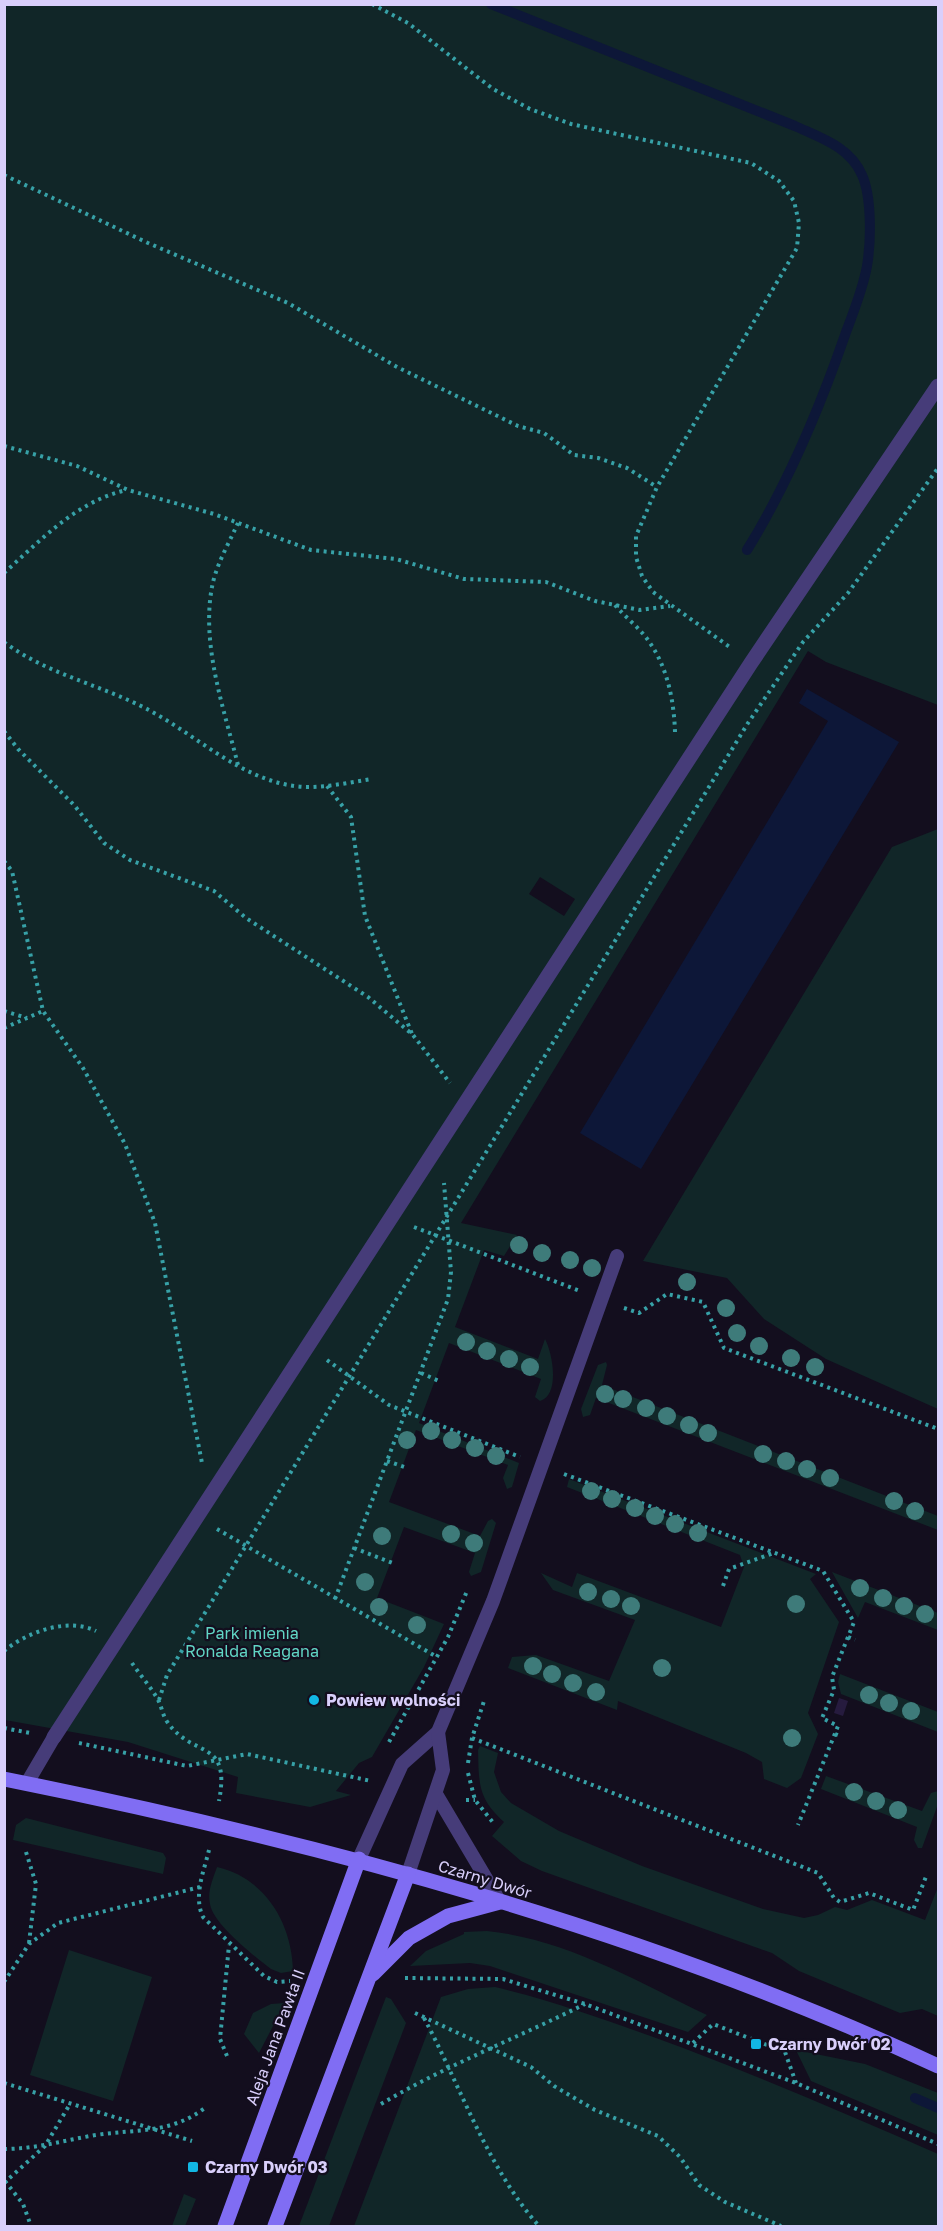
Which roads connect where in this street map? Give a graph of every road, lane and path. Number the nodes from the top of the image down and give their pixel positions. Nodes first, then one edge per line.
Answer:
1 (372, 4) edge
2 (4, 175) edge
3 (939, 386) edge
4 (4, 446) edge
5 (939, 468) edge
6 (657, 487) junction
7 (128, 490) junction
8 (238, 523) junction
9 (4, 573) edge
10 (615, 605) junction
11 (671, 606) junction
12 (4, 642) edge
13 (751, 663) junction
14 (4, 731) edge
15 (238, 766) junction
16 (678, 775) junction
17 (372, 779) dead end
18 (327, 786) junction
19 (4, 861) edge
20 (4, 1011) edge
21 (43, 1011) junction
22 (27, 1018) junction
23 (4, 1028) edge
24 (413, 1035) junction
25 (466, 1101) junction
26 (441, 1142) junction
27 (447, 1214) junction
28 (391, 1218) junction
29 (434, 1235) junction
30 (448, 1240) junction
31 (617, 1256) dead end
32 (602, 1300) junction
33 (308, 1346) junction
34 (420, 1373) junction
35 (349, 1376) junction
36 (440, 1381) dead end
37 (405, 1413) junction
38 (939, 1429) edge
39 (387, 1461) junction
40 (541, 1465) junction
41 (407, 1468) dead end
42 (209, 1497) junction
43 (196, 1516) junction
44 (246, 1547) junction
45 (354, 1548) junction
46 (775, 1553) junction
47 (395, 1564) dead end
48 (723, 1586) dead end
49 (467, 1591) dead end
50 (334, 1599) junction
51 (848, 1637) junction
52 (855, 1640) dead end
53 (115, 1641) junction
54 (4, 1651) edge
55 (437, 1657) junction
56 (159, 1700) junction
57 (484, 1701) dead end
58 (4, 1728) edge
59 (438, 1732) junction
60 (835, 1734) junction
61 (840, 1736) dead end
62 (54, 1737) junction
63 (472, 1738) junction
64 (384, 1749) dead end
65 (218, 1760) junction
66 (373, 1770) dead end
67 (4, 1779) edge
68 (367, 1780) junction
69 (27, 1783) junction
70 (391, 1785) junction
71 (436, 1794) junction
72 (220, 1797) dead end
73 (475, 1800) junction
74 (495, 1825) dead end
75 (798, 1825) dead end
76 (26, 1852) dead end
77 (359, 1859) junction
78 (206, 1863) dead end
79 (408, 1874) junction
80 (927, 1874) dead end
81 (200, 1887) junction
82 (500, 1902) junction
83 (29, 1944) junction
84 (229, 1944) junction
85 (369, 1978) junction
86 (428, 1978) dead end
87 (315, 1979) junction
88 (4, 1982) edge
89 (585, 2004) junction
90 (415, 2013) dead end
91 (424, 2016) junction
92 (693, 2043) junction
93 (494, 2049) junction
94 (226, 2056) dead end
95 (450, 2066) junction
96 (939, 2066) edge
97 (4, 2083) edge
98 (796, 2083) junction
99 (70, 2104) junction
100 (381, 2104) dead end
101 (206, 2107) dead end
102 (156, 2130) junction
103 (192, 2141) dead end
104 (939, 2144) edge
105 (45, 2146) junction
106 (4, 2149) edge
107 (5, 2182) edge
108 (31, 2226) edge
109 (225, 2226) edge
110 (275, 2226) edge
111 (539, 2226) edge
112 (781, 2226) edge

1 - 6 path
2 - 6 path
3 - 13 street
4 - 7 path
5 - 27 path
6 - 11 path
7 - 8 path
7 - 9 path
8 - 10 path
8 - 15 path
10 - 11 path
10 - 16 path
11 - 13 path
12 - 15 path
13 - 16 street
14 - 24 path
15 - 18 path
16 - 25 street
17 - 18 path
18 - 24 path
19 - 21 path
20 - 22 path
21 - 22 path
21 - 42 path
22 - 23 path
24 - 25 path
25 - 26 street
26 - 27 path
26 - 28 street
27 - 29 path
27 - 30 path
28 - 29 path
28 - 33 street
29 - 30 path
29 - 35 path
30 - 32 path
30 - 34 path
31 - 32 lane
32 - 38 path
32 - 40 lane
33 - 35 path
33 - 42 street
34 - 36 path
34 - 37 path
35 - 37 path
35 - 44 path
37 - 39 path
37 - 40 path
39 - 41 path
39 - 45 path
40 - 46 path
40 - 59 lane
42 - 43 street
43 - 44 path
43 - 53 street
44 - 50 path
44 - 56 path
45 - 47 path
45 - 50 path
46 - 48 path
46 - 51 path
49 - 55 path
50 - 55 path
51 - 52 path
51 - 60 path
53 - 54 path
53 - 56 path
53 - 62 street
55 - 64 path
56 - 65 path
57 - 63 path
58 - 62 path
59 - 70 lane
59 - 71 lane
60 - 61 path
60 - 75 path
62 - 65 path
62 - 69 lane
63 - 73 path
63 - 80 path
65 - 68 path
65 - 72 path
66 - 68 path
67 - 69 main road, Czarny Dwór
68 - 70 path
69 - 77 main road, Czarny Dwór
70 - 77 lane
71 - 73 path
71 - 79 lane
71 - 82 lane
73 - 74 path
76 - 83 path
77 - 79 main road, Czarny Dwór
77 - 87 main road, Aleja Jana Pawła II
78 - 81 path
79 - 82 main road, Czarny Dwór
79 - 85 main road
81 - 83 path
81 - 84 path
82 - 85 main road
82 - 96 main road, Czarny Dwór
83 - 88 path
84 - 87 path
84 - 94 path
85 - 110 main road
86 - 89 path
87 - 109 main road, Aleja Jana Pawła II
89 - 92 path
89 - 93 path
90 - 91 path
91 - 93 path
91 - 95 path
92 - 98 path
92 - 98 path
93 - 95 path
93 - 112 path
95 - 100 path
95 - 111 path
97 - 99 path
98 - 104 path
99 - 102 path
99 - 105 path
101 - 102 path
102 - 103 path
102 - 105 path
105 - 106 path
105 - 107 path
107 - 108 path

